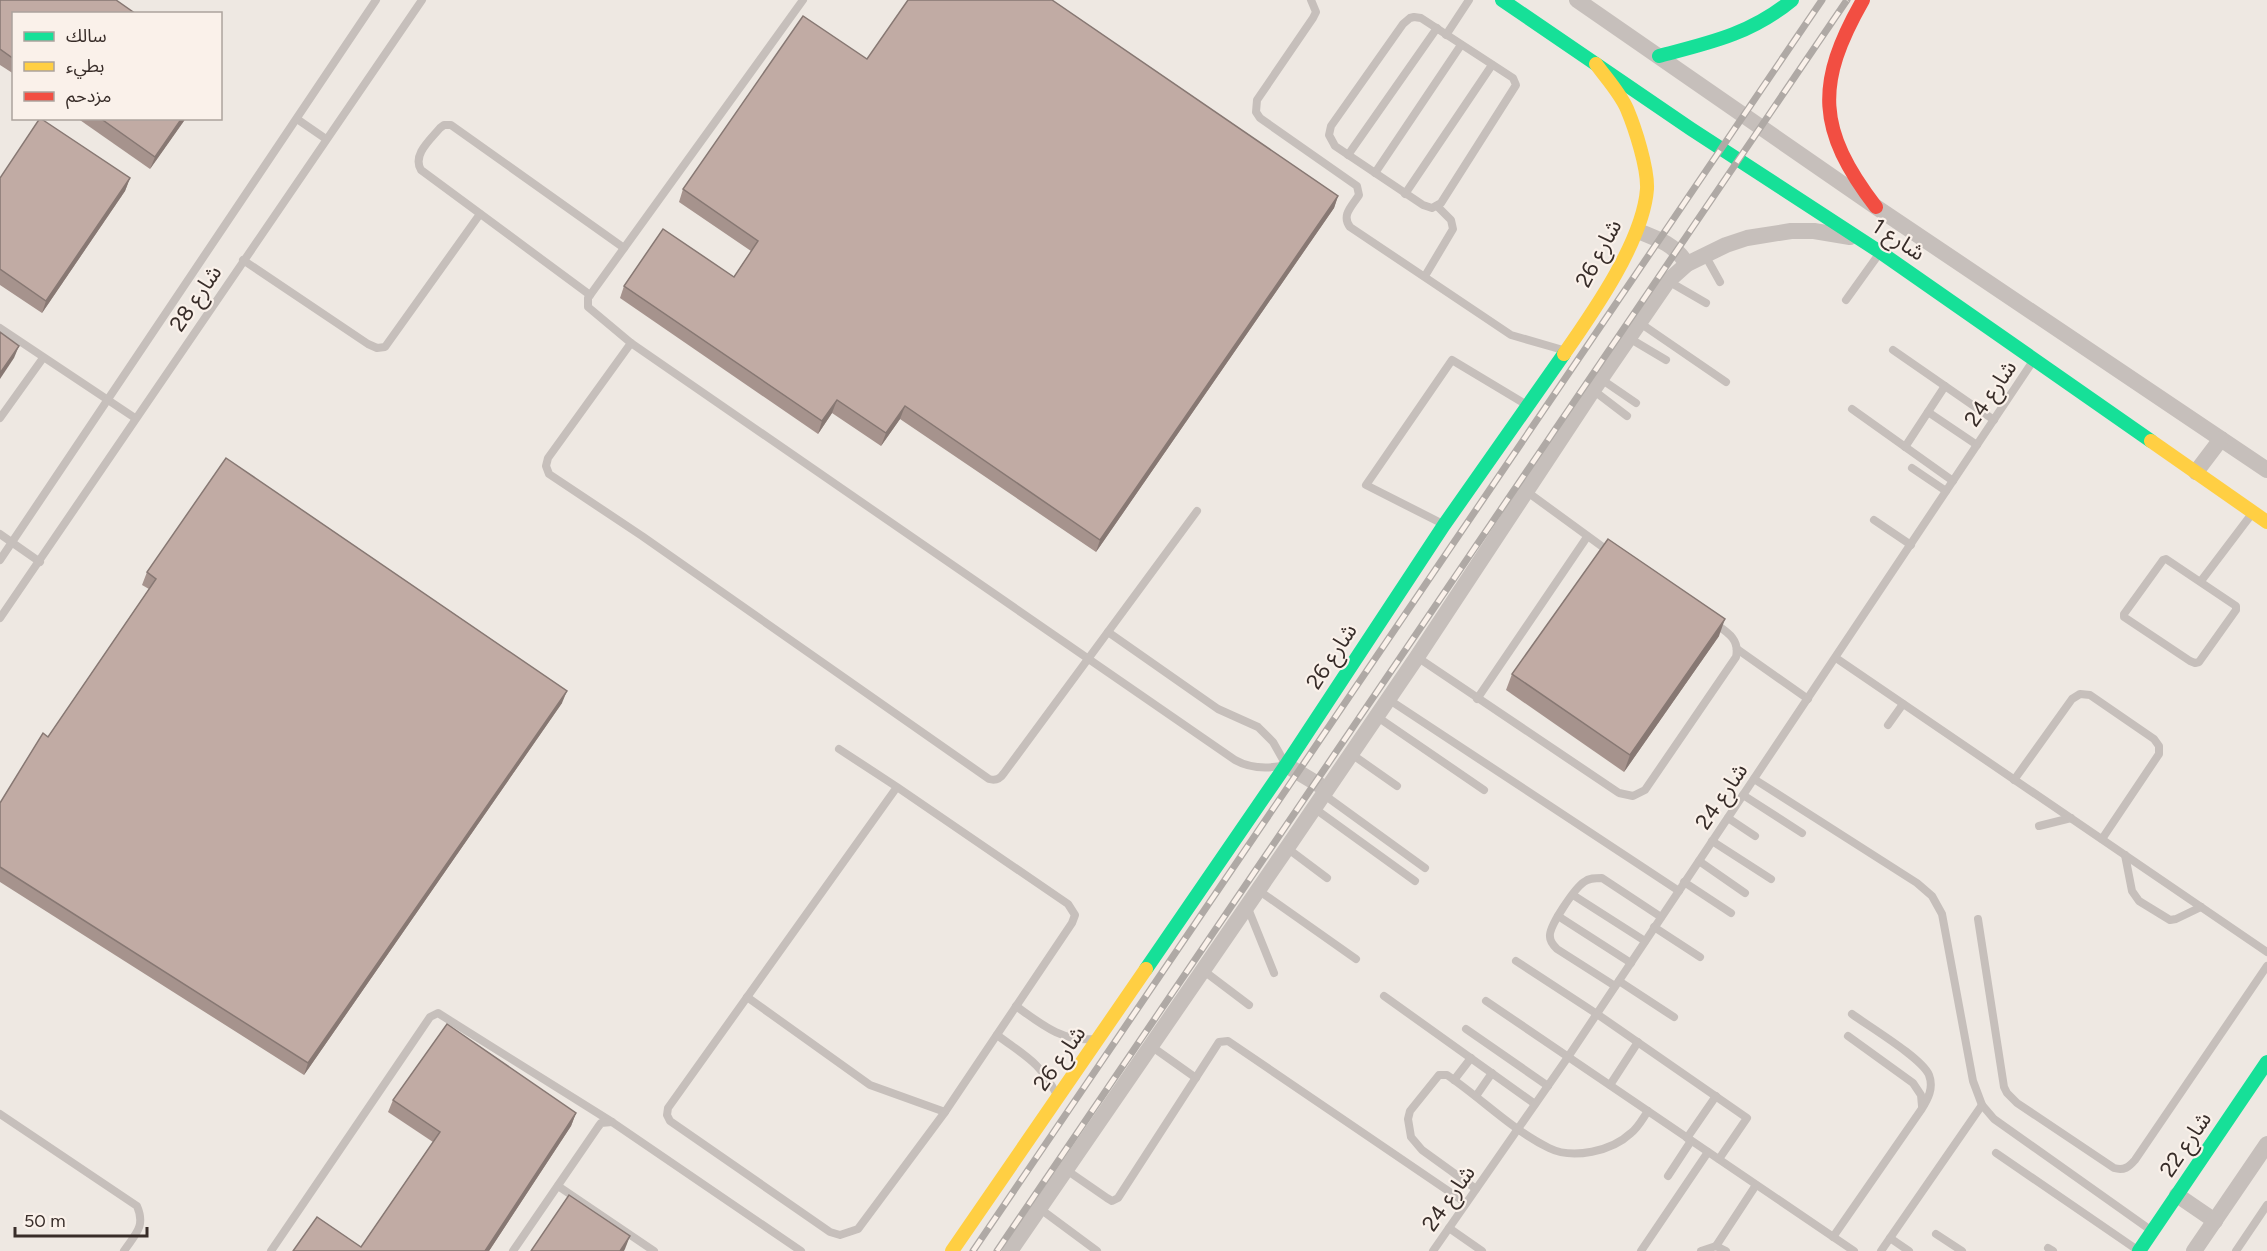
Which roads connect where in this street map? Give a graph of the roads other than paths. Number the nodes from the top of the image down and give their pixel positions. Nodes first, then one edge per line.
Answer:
1 (376, 0) edge
2 (422, 0) edge
3 (803, 0) edge
4 (1311, 0) edge
5 (1469, 0) edge
6 (1502, 0) edge
7 (1577, 0) edge
8 (1792, 0) edge
9 (1863, 0) edge
10 (1437, 28) junction
11 (1446, 34) junction
12 (1461, 45) junction
13 (1659, 56) junction
14 (1596, 64) junction
15 (1492, 65) junction
16 (297, 119) junction
17 (326, 139) junction
18 (1348, 155) junction
19 (1374, 173) junction
20 (1405, 194) junction
21 (1437, 206) junction
22 (1876, 207) junction
23 (480, 214) junction
24 (1638, 231) junction
25 (1860, 240) junction
26 (624, 248) junction
27 (1880, 252) junction
28 (1705, 255) junction
29 (243, 260) junction
30 (1687, 264) junction
31 (1425, 276) junction
32 (1668, 282) junction
33 (1720, 282) dead end
34 (590, 295) junction
35 (1846, 300) dead end
36 (1706, 303) dead end
37 (1640, 323) junction
38 (0, 328) edge
39 (1629, 338) junction
40 (631, 343) junction
41 (1893, 350) dead end
42 (1566, 351) junction
43 (43, 358) junction
44 (2034, 359) junction
45 (1666, 360) dead end
46 (1726, 382) dead end
47 (1597, 385) junction
48 (1945, 386) junction
49 (108, 400) junction
50 (1636, 403) dead end
51 (1527, 405) junction
52 (1852, 409) dead end
53 (1928, 412) junction
54 (1628, 416) dead end
55 (0, 418) edge
56 (135, 418) junction
57 (1994, 420) junction
58 (2221, 439) junction
59 (1977, 445) junction
60 (1905, 447) junction
61 (1912, 468) dead end
62 (2267, 470) edge
63 (2196, 472) junction
64 (1953, 481) junction
65 (1526, 491) junction
66 (1946, 491) junction
67 (1197, 511) dead end
68 (2253, 512) junction
69 (1874, 520) dead end
70 (2267, 522) edge
71 (1444, 525) junction
72 (0, 534) edge
73 (1587, 537) junction
74 (12, 542) junction
75 (1911, 545) junction
76 (1615, 556) edge
77 (0, 560) edge
78 (40, 562) junction
79 (2201, 581) junction
80 (0, 618) edge
81 (1708, 619) edge
82 (1108, 633) junction
83 (1737, 649) junction
84 (1417, 657) junction
85 (1836, 658) junction
86 (1088, 659) junction
87 (1388, 699) junction
88 (1477, 699) junction
89 (1808, 699) junction
90 (1903, 704) junction
91 (1376, 716) junction
92 (1888, 725) dead end
93 (839, 749) dead end
94 (1350, 753) junction
95 (1286, 765) junction
96 (1754, 779) junction
97 (2014, 780) junction
98 (1396, 786) dead end
99 (897, 787) junction
100 (1484, 790) dead end
101 (1743, 795) junction
102 (1321, 797) junction
103 (1728, 818) junction
104 (2071, 818) junction
105 (2039, 826) dead end
106 (1802, 833) dead end
107 (1755, 836) dead end
108 (2102, 839) junction
109 (1712, 841) junction
110 (1287, 848) junction
111 (2125, 855) junction
112 (1699, 861) junction
113 (1425, 868) dead end
114 (1327, 878) dead end
115 (1771, 879) dead end
116 (1415, 881) dead end
117 (1684, 882) junction
118 (1258, 890) junction
119 (1679, 891) junction
120 (1745, 893) dead end
121 (1573, 895) junction
122 (1247, 905) junction
123 (2201, 907) junction
124 (1731, 913) dead end
125 (1558, 916) junction
126 (1661, 917) junction
127 (1978, 919) dead end
128 (1654, 927) junction
129 (1645, 941) junction
130 (2267, 952) edge
131 (1700, 957) dead end
132 (1356, 959) dead end
133 (1516, 961) dead end
134 (1631, 963) junction
135 (2267, 966) edge
136 (1204, 971) junction
137 (1274, 973) dead end
138 (1617, 984) junction
139 (1384, 996) dead end
140 (747, 997) junction
141 (1486, 1002) dead end
142 (1249, 1005) dead end
143 (1016, 1006) junction
144 (1597, 1014) junction
145 (1852, 1014) dead end
146 (1674, 1017) dead end
147 (1466, 1029) dead end
148 (996, 1035) junction
149 (1848, 1036) dead end
150 (1100, 1038) junction
151 (1638, 1042) junction
152 (1151, 1047) junction
153 (1568, 1057) junction
154 (1471, 1058) junction
155 (2267, 1062) edge
156 (1492, 1073) junction
157 (1196, 1078) junction
158 (1454, 1080) junction
159 (1610, 1085) junction
160 (1548, 1086) junction
161 (1476, 1096) junction
162 (1716, 1096) junction
163 (1059, 1098) junction
164 (1535, 1104) junction
165 (1982, 1105) junction
166 (1921, 1110) junction
167 (945, 1112) junction
168 (1648, 1112) junction
169 (0, 1114) edge
170 (612, 1122) junction
171 (1518, 1128) junction
172 (1689, 1139) junction
173 (2267, 1144) edge
174 (1708, 1152) junction
175 (1996, 1153) dead end
176 (1719, 1160) junction
177 (1065, 1168) junction
178 (1668, 1176) dead end
179 (1756, 1185) junction
180 (558, 1186) junction
181 (1476, 1189) junction
182 (2177, 1195) junction
183 (1466, 1203) junction
184 (2267, 1205) edge
185 (1038, 1208) junction
186 (2215, 1221) junction
187 (1449, 1228) junction
188 (2153, 1231) junction
189 (1936, 1234) dead end
190 (1833, 1237) junction
191 (1890, 1238) junction
192 (1716, 1246) junction
193 (124, 1251) edge
194 (272, 1251) edge
195 (513, 1251) edge
196 (654, 1251) edge
197 (801, 1251) edge
198 (952, 1251) edge
199 (1010, 1251) edge
200 (1097, 1251) edge
201 (1433, 1251) edge
202 (1482, 1251) edge
203 (1641, 1251) edge
204 (1701, 1251) edge
205 (1726, 1251) edge
206 (1854, 1251) edge
207 (1881, 1251) edge
208 (1909, 1251) edge
209 (1962, 1251) edge
210 (2139, 1251) edge
211 (2194, 1251) edge
212 (2236, 1251) edge

1 - 16 lane, شارع 28
2 - 17 lane, شارع 28
3 - 26 lane
4 - 31 lane
5 - 11 lane
6 - 14 street, شارع 1
7 - 13 street, شارع 1
8 - 13 street
9 - 22 street
10 - 11 lane
10 - 18 lane
10 - 18 lane
11 - 12 lane
12 - 15 lane
12 - 19 lane
13 - 22 street, شارع 1
14 - 24 street, شارع 26
14 - 25 street, شارع 1
15 - 20 lane
15 - 21 lane
16 - 17 lane
16 - 49 lane, شارع 28
17 - 29 lane, شارع 28
18 - 19 lane
19 - 20 lane
20 - 21 lane
21 - 31 lane
22 - 58 street, شارع 1
23 - 26 lane
23 - 29 lane
23 - 34 lane
24 - 30 street
24 - 42 street, شارع 26
25 - 27 street, شارع 1
25 - 28 street
26 - 34 lane
27 - 35 lane
27 - 44 street, شارع 1
28 - 30 street
28 - 33 lane
29 - 56 lane, شارع 28
30 - 32 street
31 - 42 lane
32 - 36 lane
32 - 37 street
34 - 40 lane
37 - 39 street
37 - 46 lane
38 - 43 lane
39 - 45 lane
39 - 47 street
40 - 86 lane
40 - 86 lane
41 - 48 lane
42 - 51 street, شارع 26
43 - 49 lane
43 - 55 lane
44 - 57 lane, شارع 24
44 - 63 street, شارع 1
47 - 50 lane
47 - 54 lane
47 - 65 street
48 - 53 lane
48 - 57 lane
49 - 56 lane
49 - 74 lane, شارع 28
51 - 71 street, شارع 26
51 - 71 lane
52 - 60 lane
53 - 59 lane
53 - 60 lane
56 - 78 lane, شارع 28
57 - 59 lane, شارع 24
58 - 62 street, شارع 1
58 - 63 street
59 - 64 lane, شارع 24
60 - 64 lane
61 - 66 lane
63 - 68 street, شارع 1
64 - 66 lane, شارع 24
65 - 73 lane
65 - 84 street
66 - 75 lane, شارع 24
67 - 82 lane
68 - 70 street, شارع 1
68 - 79 lane
69 - 75 lane
71 - 95 street, شارع 26
72 - 74 lane
73 - 76 lane
73 - 88 lane
74 - 77 lane, شارع 28
74 - 78 lane
75 - 85 lane, شارع 24
78 - 80 lane, شارع 28
79 - 79 lane
81 - 83 lane
82 - 86 lane
82 - 95 lane
83 - 88 lane
83 - 89 lane
84 - 87 street
84 - 88 lane
85 - 89 lane, شارع 24
85 - 90 lane
86 - 95 lane
87 - 91 street
87 - 119 lane
89 - 96 lane, شارع 24
90 - 92 lane
90 - 97 lane
91 - 94 street
91 - 100 lane
93 - 99 lane
94 - 98 lane
94 - 102 street
95 - 102 street
95 - 150 street, شارع 26
96 - 101 lane, شارع 24
96 - 165 lane
97 - 104 lane
97 - 108 lane
99 - 140 lane
99 - 143 lane
101 - 103 lane, شارع 24
101 - 106 lane
102 - 110 street
102 - 113 lane
102 - 116 lane
103 - 107 lane
103 - 109 lane, شارع 24
104 - 105 lane
104 - 108 lane
108 - 111 lane
109 - 112 lane, شارع 24
109 - 115 lane
110 - 114 lane
110 - 118 street
111 - 123 lane
111 - 123 lane
112 - 117 lane, شارع 24
112 - 120 lane
117 - 119 lane, شارع 24
117 - 124 lane
118 - 122 street
118 - 132 lane
119 - 126 lane, شارع 24
121 - 125 lane
121 - 126 lane
121 - 129 lane
122 - 136 street
122 - 137 lane
123 - 130 lane
125 - 134 lane
125 - 138 lane
126 - 128 lane, شارع 24
127 - 135 lane
128 - 129 lane, شارع 24
128 - 131 lane
129 - 134 lane, شارع 24
133 - 144 lane
134 - 138 lane, شارع 24
136 - 142 lane
136 - 152 street
138 - 144 lane, شارع 24
138 - 146 lane
139 - 154 lane
140 - 167 lane
140 - 167 lane
141 - 153 lane
143 - 148 lane
143 - 150 lane
144 - 151 lane
144 - 153 lane, شارع 24
145 - 166 lane
147 - 160 lane
148 - 163 lane
148 - 167 lane
149 - 166 lane
150 - 163 street, شارع 26
151 - 159 lane
151 - 162 lane
152 - 157 lane
152 - 177 street
153 - 159 lane
153 - 160 lane, شارع 24
154 - 156 lane
154 - 158 lane
155 - 182 street, شارع 22
156 - 161 lane
156 - 164 lane
157 - 177 lane
157 - 183 lane
158 - 161 lane
158 - 181 lane
159 - 168 lane
160 - 164 lane, شارع 24
161 - 171 lane
162 - 172 lane
162 - 176 lane
163 - 198 street, شارع 26
164 - 171 lane, شارع 24
165 - 188 lane
165 - 191 lane
166 - 190 lane
168 - 171 lane
168 - 172 lane
169 - 193 lane
170 - 180 lane
170 - 194 lane
170 - 197 lane
171 - 181 lane, شارع 24
172 - 174 lane
172 - 178 lane
173 - 186 street
174 - 176 lane
174 - 203 lane
175 - 210 lane
176 - 179 lane
177 - 185 street
179 - 190 lane
179 - 192 lane
180 - 195 lane
180 - 196 lane
181 - 183 lane, شارع 24
182 - 186 street
182 - 188 street, شارع 22
183 - 187 lane, شارع 24
184 - 212 lane
185 - 199 street
185 - 200 lane
186 - 211 street
187 - 201 lane, شارع 24
187 - 202 lane
188 - 210 street, شارع 22
189 - 209 lane
190 - 206 lane
191 - 207 lane
191 - 208 lane
192 - 204 lane
192 - 205 lane

